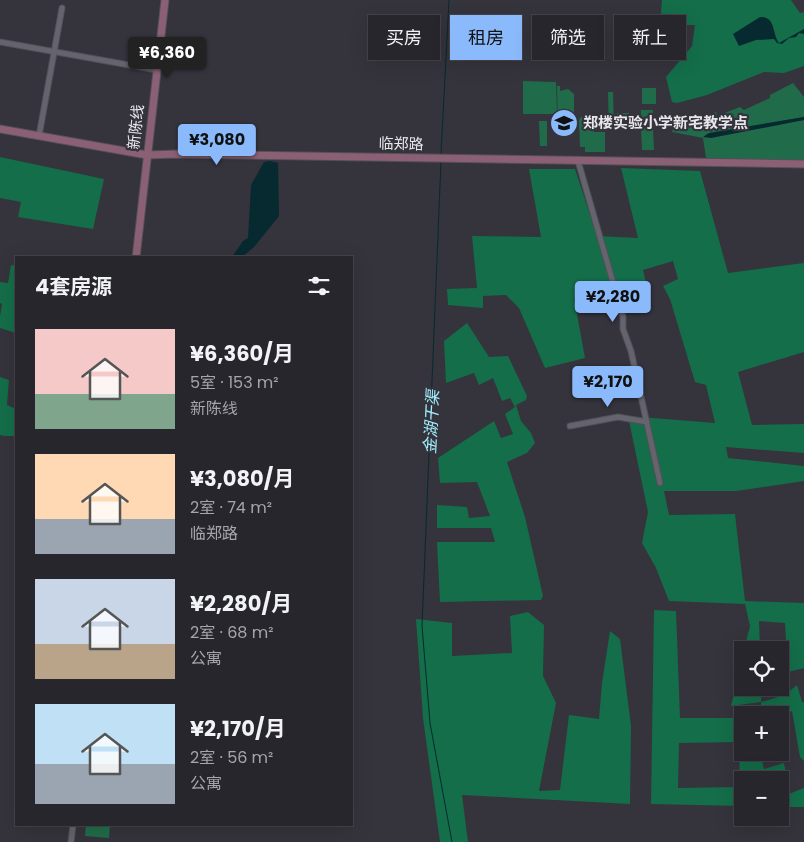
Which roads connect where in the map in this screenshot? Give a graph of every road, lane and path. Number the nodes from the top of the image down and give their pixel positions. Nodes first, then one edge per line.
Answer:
1 (165, 0) edge
2 (62, 8) dead end
3 (0, 42) edge
4 (54, 52) junction
5 (157, 70) junction
6 (0, 129) edge
7 (39, 136) junction
8 (147, 155) junction
9 (578, 161) junction
10 (804, 164) edge
11 (136, 256) edge
12 (647, 422) junction
13 (570, 426) dead end
14 (660, 483) dead end
15 (73, 826) edge
16 (71, 842) edge

1 - 5 main road, 新陈线
2 - 4 street
3 - 4 street
4 - 5 street
4 - 7 street
5 - 8 main road, 新陈线
6 - 7 main road, 临郑路
7 - 8 main road, 临郑路
8 - 9 main road, 临郑路
8 - 11 main road, 新陈线
9 - 10 main road, 临郑路
9 - 12 street
12 - 13 street
12 - 14 street
15 - 16 street

